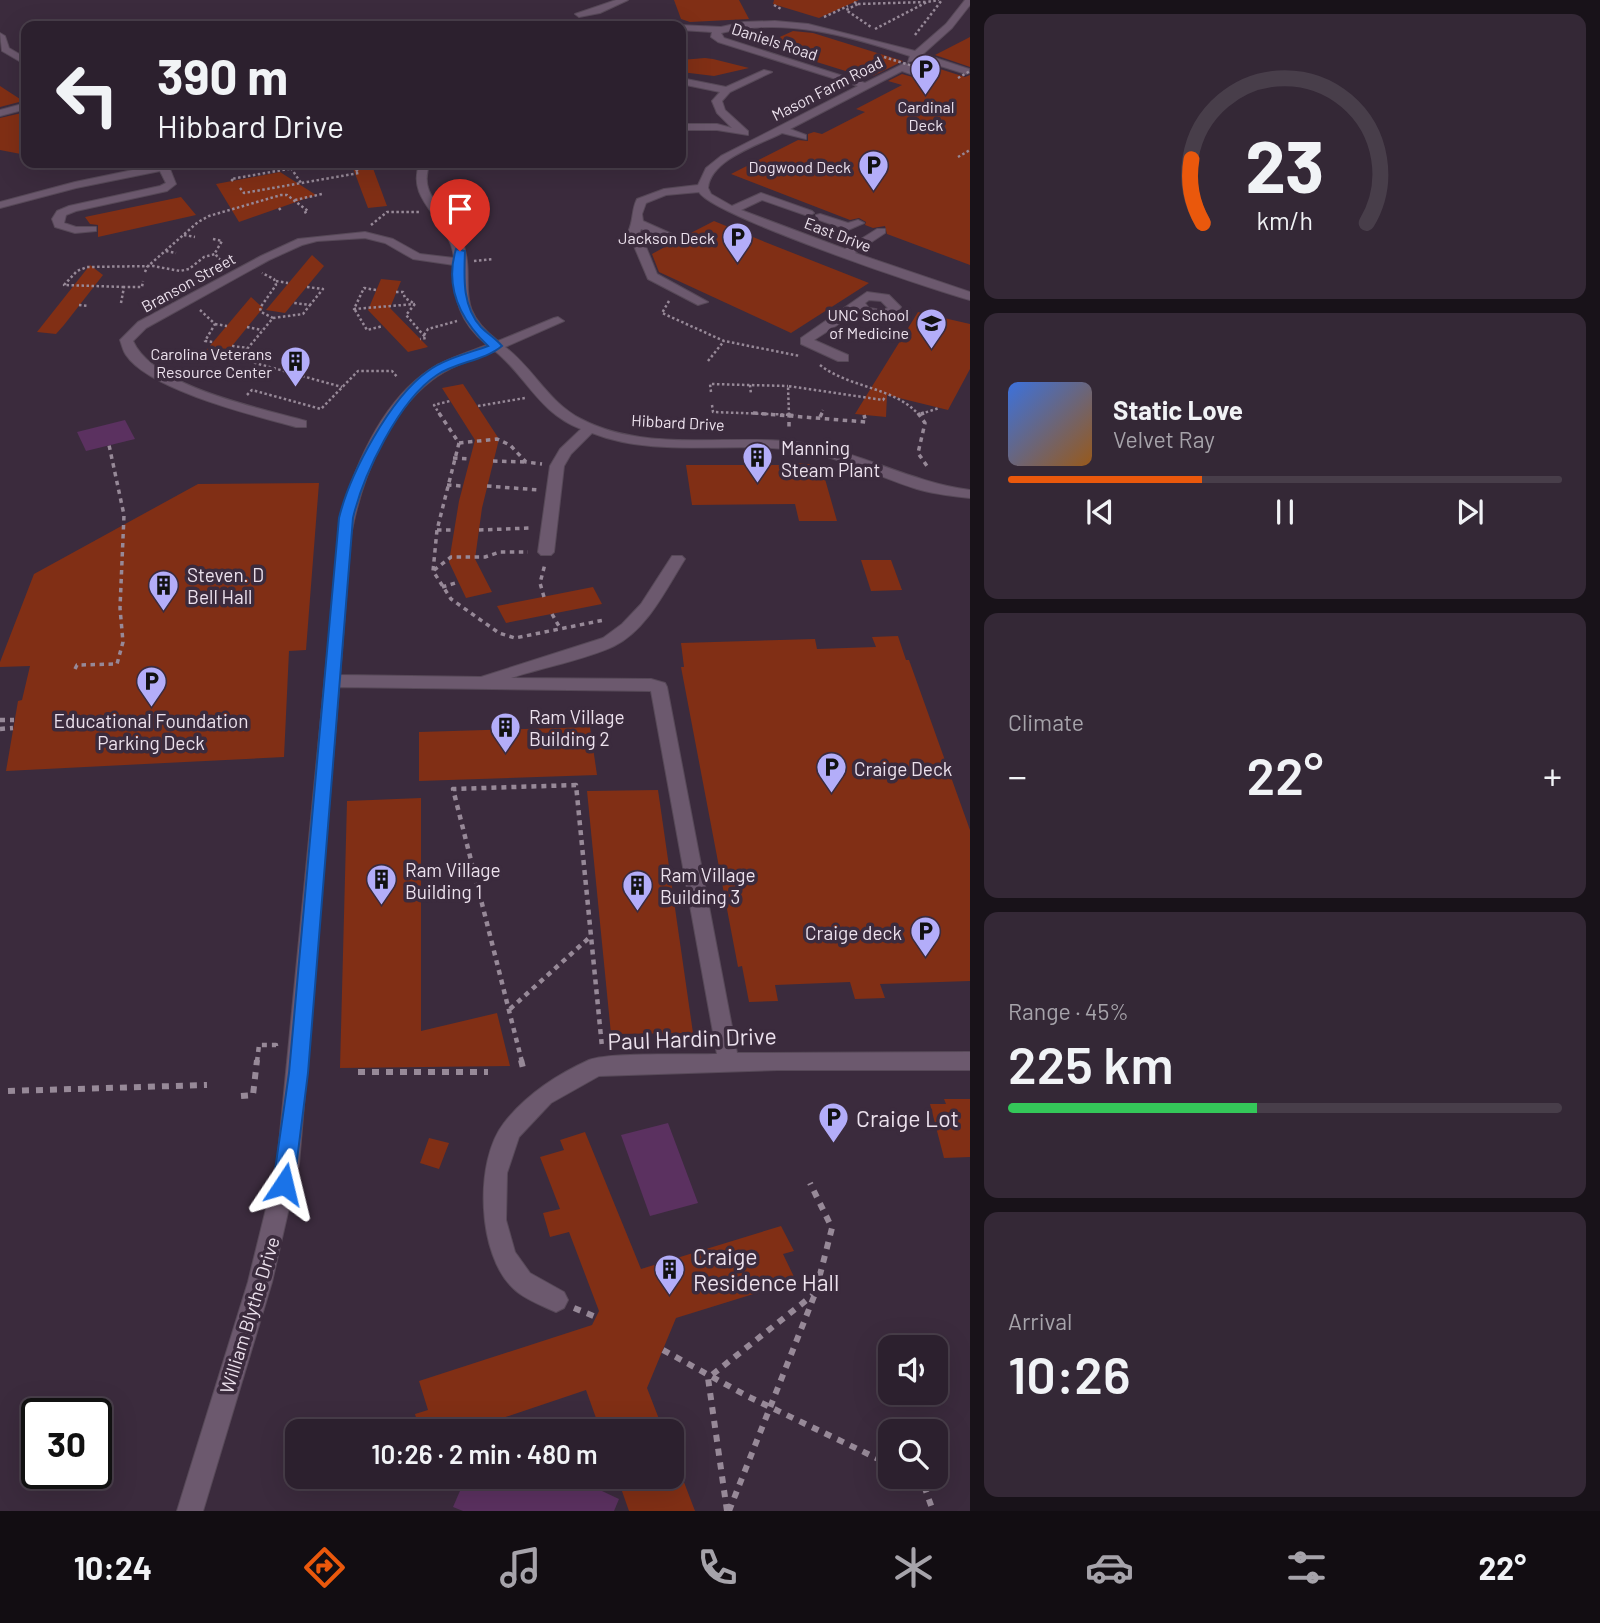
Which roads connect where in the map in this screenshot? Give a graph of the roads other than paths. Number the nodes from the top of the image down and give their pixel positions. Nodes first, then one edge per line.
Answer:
1 (576, 0) edge
2 (624, 0) edge
3 (969, 0) edge
4 (580, 19) edge
5 (686, 27) edge
6 (720, 30) junction
7 (0, 36) edge
8 (917, 56) junction
9 (21, 59) edge
10 (903, 67) junction
11 (767, 72) dead end
12 (923, 74) road end
13 (965, 75) edge
14 (686, 82) edge
15 (866, 86) junction
16 (727, 90) junction
17 (21, 107) edge
18 (0, 113) edge
19 (686, 127) edge
20 (780, 129) junction
21 (744, 133) junction
22 (802, 137) dead end
23 (761, 138) junction
24 (146, 168) edge
25 (164, 168) edge
26 (422, 168) edge
27 (704, 188) junction
28 (0, 205) edge
29 (732, 210) junction
30 (638, 223) junction
31 (858, 223) dead end
32 (92, 229) dead end
33 (881, 231) dead end
34 (677, 240) dead end
35 (846, 254) junction
36 (459, 262) junction
37 (890, 285) junction
38 (970, 296) edge
39 (702, 302) dead end
40 (859, 304) junction
41 (558, 321) dead end
42 (496, 346) junction
43 (843, 358) dead end
44 (301, 424) dead end
45 (590, 427) junction
46 (970, 494) edge
47 (546, 552) road end
48 (677, 559) dead end
49 (332, 681) junction
50 (482, 681) junction
51 (970, 1061) edge
52 (729, 1064) junction
53 (556, 1300) dead end
54 (190, 1511) edge

1 - 4 street
2 - 4 street
3 - 8 street, Mason Farm Road
5 - 6 street
6 - 8 street, Daniels Road
6 - 15 street, Daniels Road
7 - 9 street
8 - 10 street, Mason Farm Road
8 - 13 street, Daniels Road
10 - 12 street
10 - 15 street, Mason Farm Road
11 - 16 street
14 - 16 street
15 - 20 street, Mason Farm Road
16 - 21 street
17 - 18 street
19 - 21 street, Mason Farm Road
20 - 22 street
20 - 23 street, Mason Farm Road
21 - 23 street, Mason Farm Road
23 - 27 street
24 - 28 street
25 - 32 street
26 - 36 street
27 - 29 street, East Drive
27 - 30 street
29 - 31 street
29 - 35 street, East Drive
30 - 34 street
30 - 39 street
33 - 35 street
35 - 37 street, East Drive
36 - 42 street, Hibbard Drive
36 - 44 street, Branson Street
37 - 38 street, East Drive
37 - 40 street
37 - 40 street
40 - 43 street
41 - 42 street, William Blythe Drive
42 - 45 street, Hibbard Drive
42 - 49 street, William Blythe Drive
45 - 46 street, Hibbard Drive
45 - 47 street
48 - 50 street
49 - 50 street
49 - 54 street, William Blythe Drive
50 - 52 street
51 - 52 street, Paul Hardin Drive
52 - 53 street, Paul Hardin Drive

